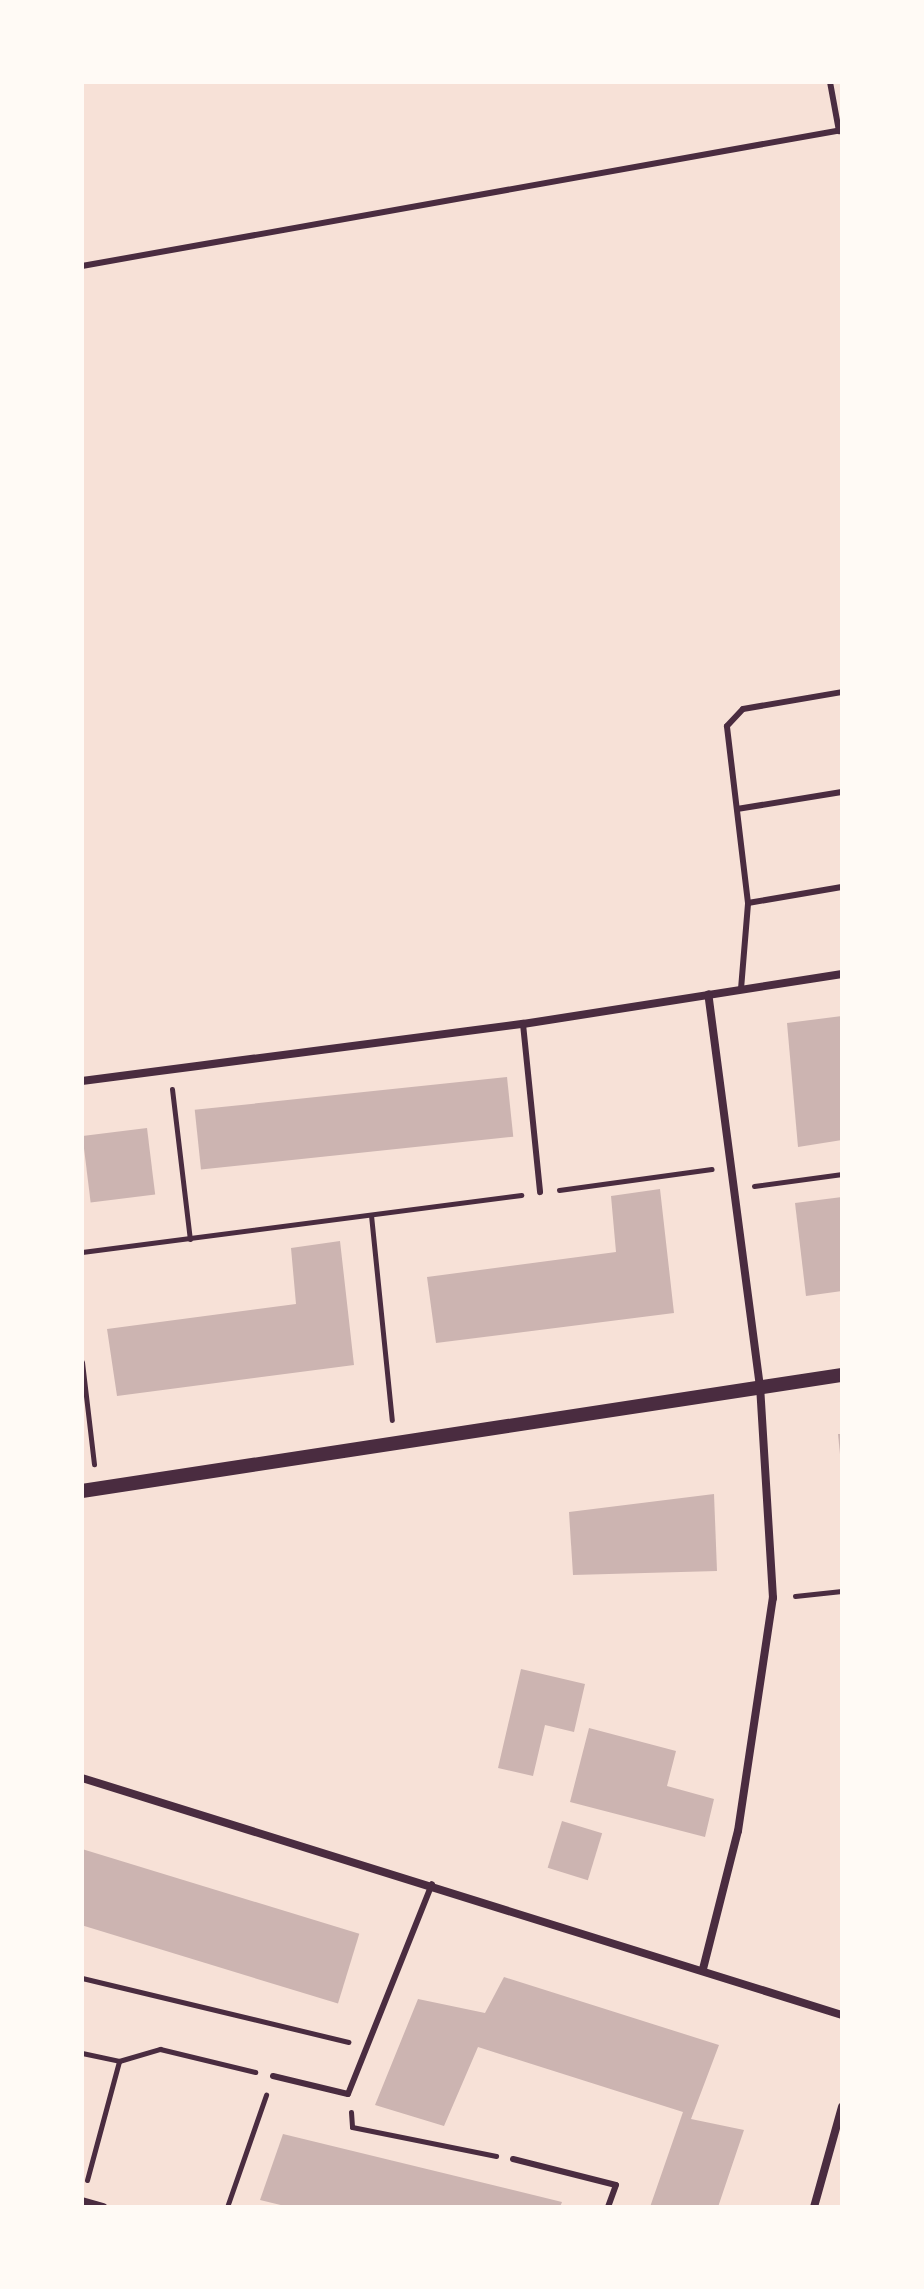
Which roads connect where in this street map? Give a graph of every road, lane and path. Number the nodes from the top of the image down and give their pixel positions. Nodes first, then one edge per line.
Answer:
1 (830, 82) edge
2 (840, 130) edge
3 (82, 266) edge
4 (842, 692) edge
5 (842, 792) edge
6 (737, 809) junction
7 (842, 887) edge
8 (748, 903) junction
9 (842, 974) edge
10 (741, 989) junction
11 (708, 994) junction
12 (523, 1024) junction
13 (170, 1070) junction
14 (82, 1081) edge
15 (728, 1166) junction
16 (842, 1174) edge
17 (733, 1189) junction
18 (540, 1192) junction
19 (371, 1215) junction
20 (190, 1239) junction
21 (82, 1252) edge
22 (82, 1362) edge
23 (842, 1375) edge
24 (760, 1387) junction
25 (395, 1445) junction
26 (90, 1490) edge
27 (842, 1591) edge
28 (773, 1598) junction
29 (82, 1778) edge
30 (432, 1884) junction
31 (703, 1969) junction
32 (82, 1978) edge
33 (842, 2015) edge
34 (364, 2046) junction
35 (82, 2053) edge
36 (119, 2061) junction
37 (273, 2076) junction
38 (348, 2094) junction
39 (842, 2107) edge
40 (513, 2159) joint
41 (86, 2184) dead end
42 (82, 2201) edge
43 (103, 2207) edge
44 (227, 2207) edge
45 (608, 2207) edge
46 (814, 2207) edge

1 - 2 lane
2 - 3 lane
4 - 6 lane
5 - 6 lane
6 - 8 lane
7 - 8 lane
8 - 10 lane
9 - 10 street
10 - 11 street
11 - 12 street
11 - 15 street
12 - 13 street
12 - 18 lane
13 - 14 street
13 - 20 path
15 - 17 street
15 - 18 path
16 - 17 path
17 - 24 street
18 - 19 path
19 - 20 path
19 - 25 path
20 - 21 path
22 - 26 path
23 - 24 street
24 - 25 street
24 - 28 street
25 - 26 street
27 - 28 path
28 - 31 street
29 - 30 street
30 - 31 street
30 - 34 lane
31 - 33 street
32 - 34 path
34 - 38 lane
35 - 36 path
36 - 37 path
36 - 41 path
37 - 38 lane
37 - 44 path
38 - 40 path
39 - 46 street
40 - 45 lane
42 - 43 street

